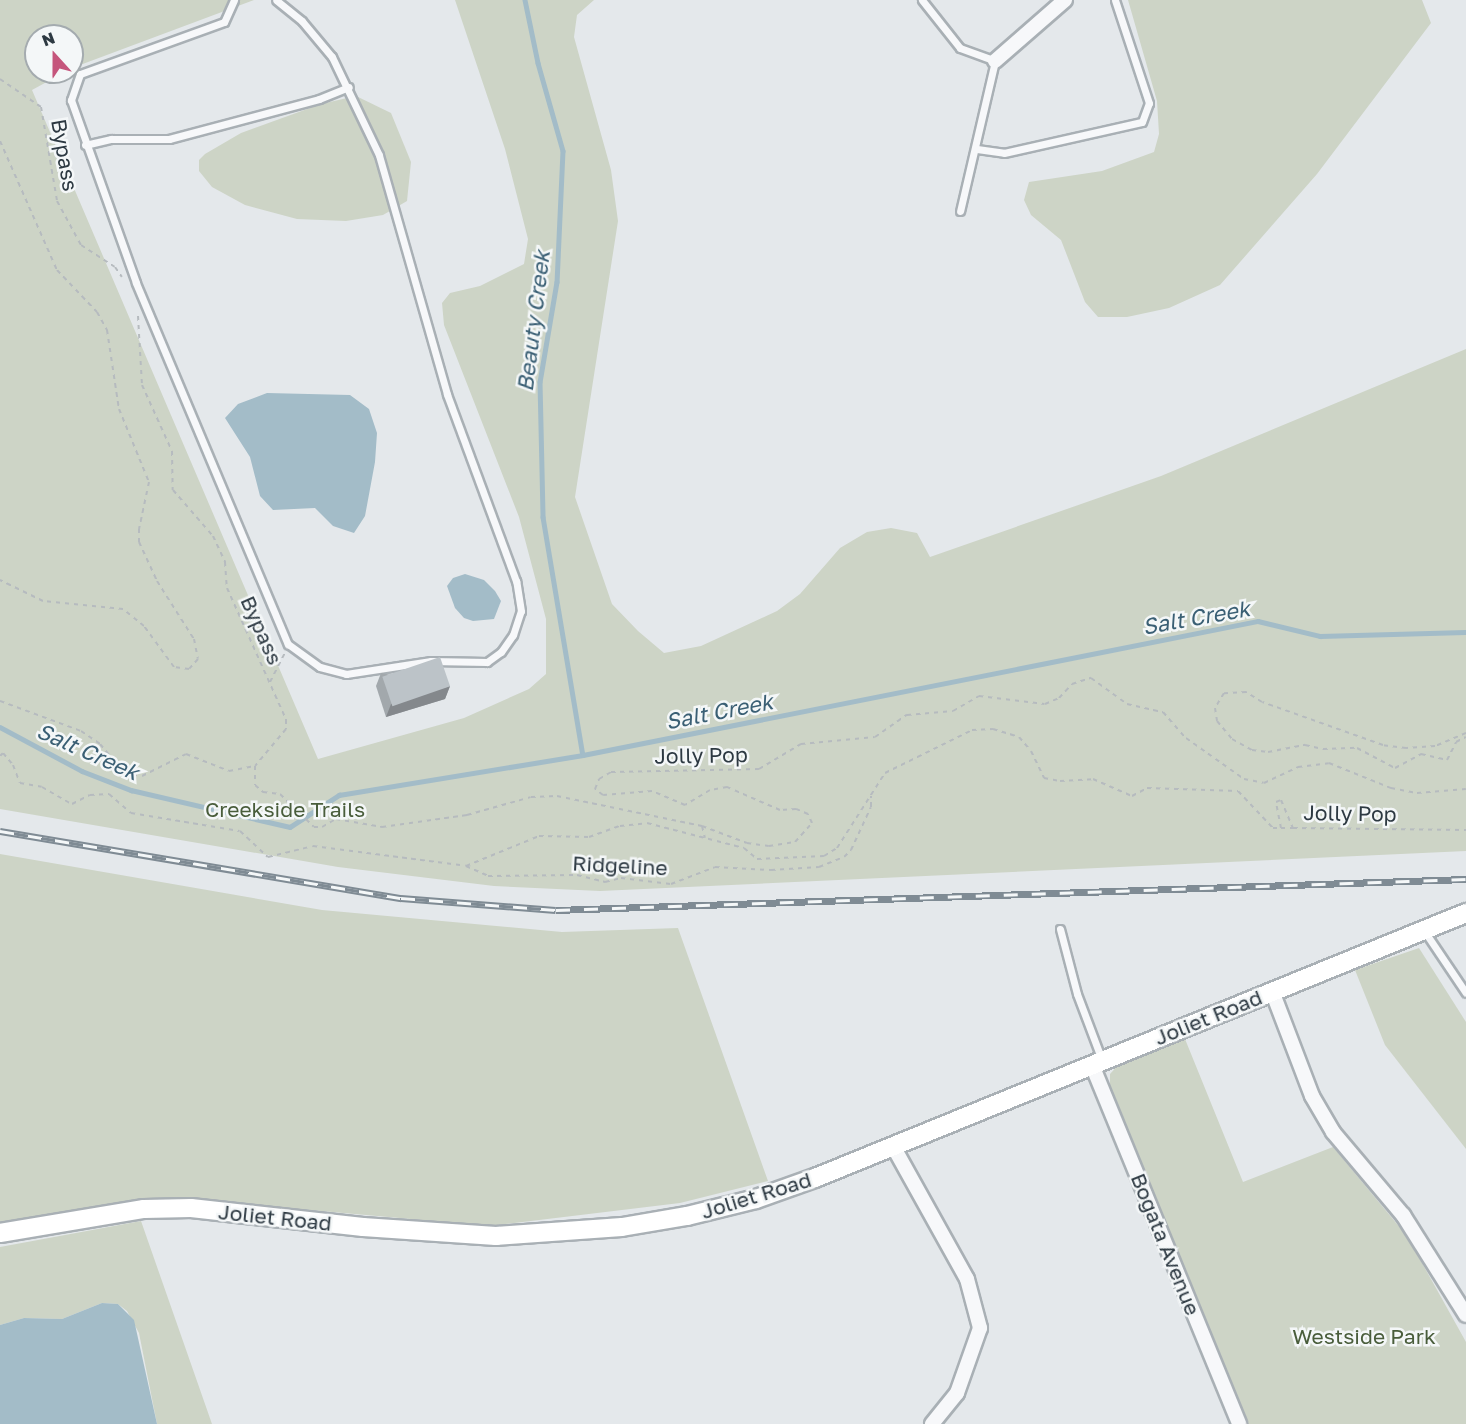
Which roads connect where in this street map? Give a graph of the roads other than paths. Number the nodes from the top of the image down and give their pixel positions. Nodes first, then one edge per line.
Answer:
1 (234, 0) edge
2 (276, 0) edge
3 (922, 0) edge
4 (1065, 0) edge
5 (1115, 0) edge
6 (995, 60) junction
7 (349, 87) junction
8 (85, 144) junction
9 (977, 149) junction
10 (960, 211) dead end
11 (1466, 913) edge
12 (1060, 929) dead end
13 (1424, 930) junction
14 (1272, 991) junction
15 (1466, 993) edge
16 (1097, 1062) junction
17 (893, 1146) junction
18 (0, 1233) edge
19 (1466, 1315) edge
20 (932, 1424) edge
21 (1239, 1424) edge

1 - 8 lane
2 - 7 lane
3 - 6 lane
4 - 6 street
5 - 9 lane
6 - 9 lane
7 - 8 lane
7 - 8 lane
9 - 10 lane
11 - 13 main road, Joliet Road
12 - 16 lane
13 - 14 main road, Joliet Road
13 - 15 lane
14 - 16 main road, Joliet Road
14 - 19 street
16 - 17 main road, Joliet Road
16 - 21 street, Bogata Avenue
17 - 18 main road, Joliet Road
17 - 20 street

